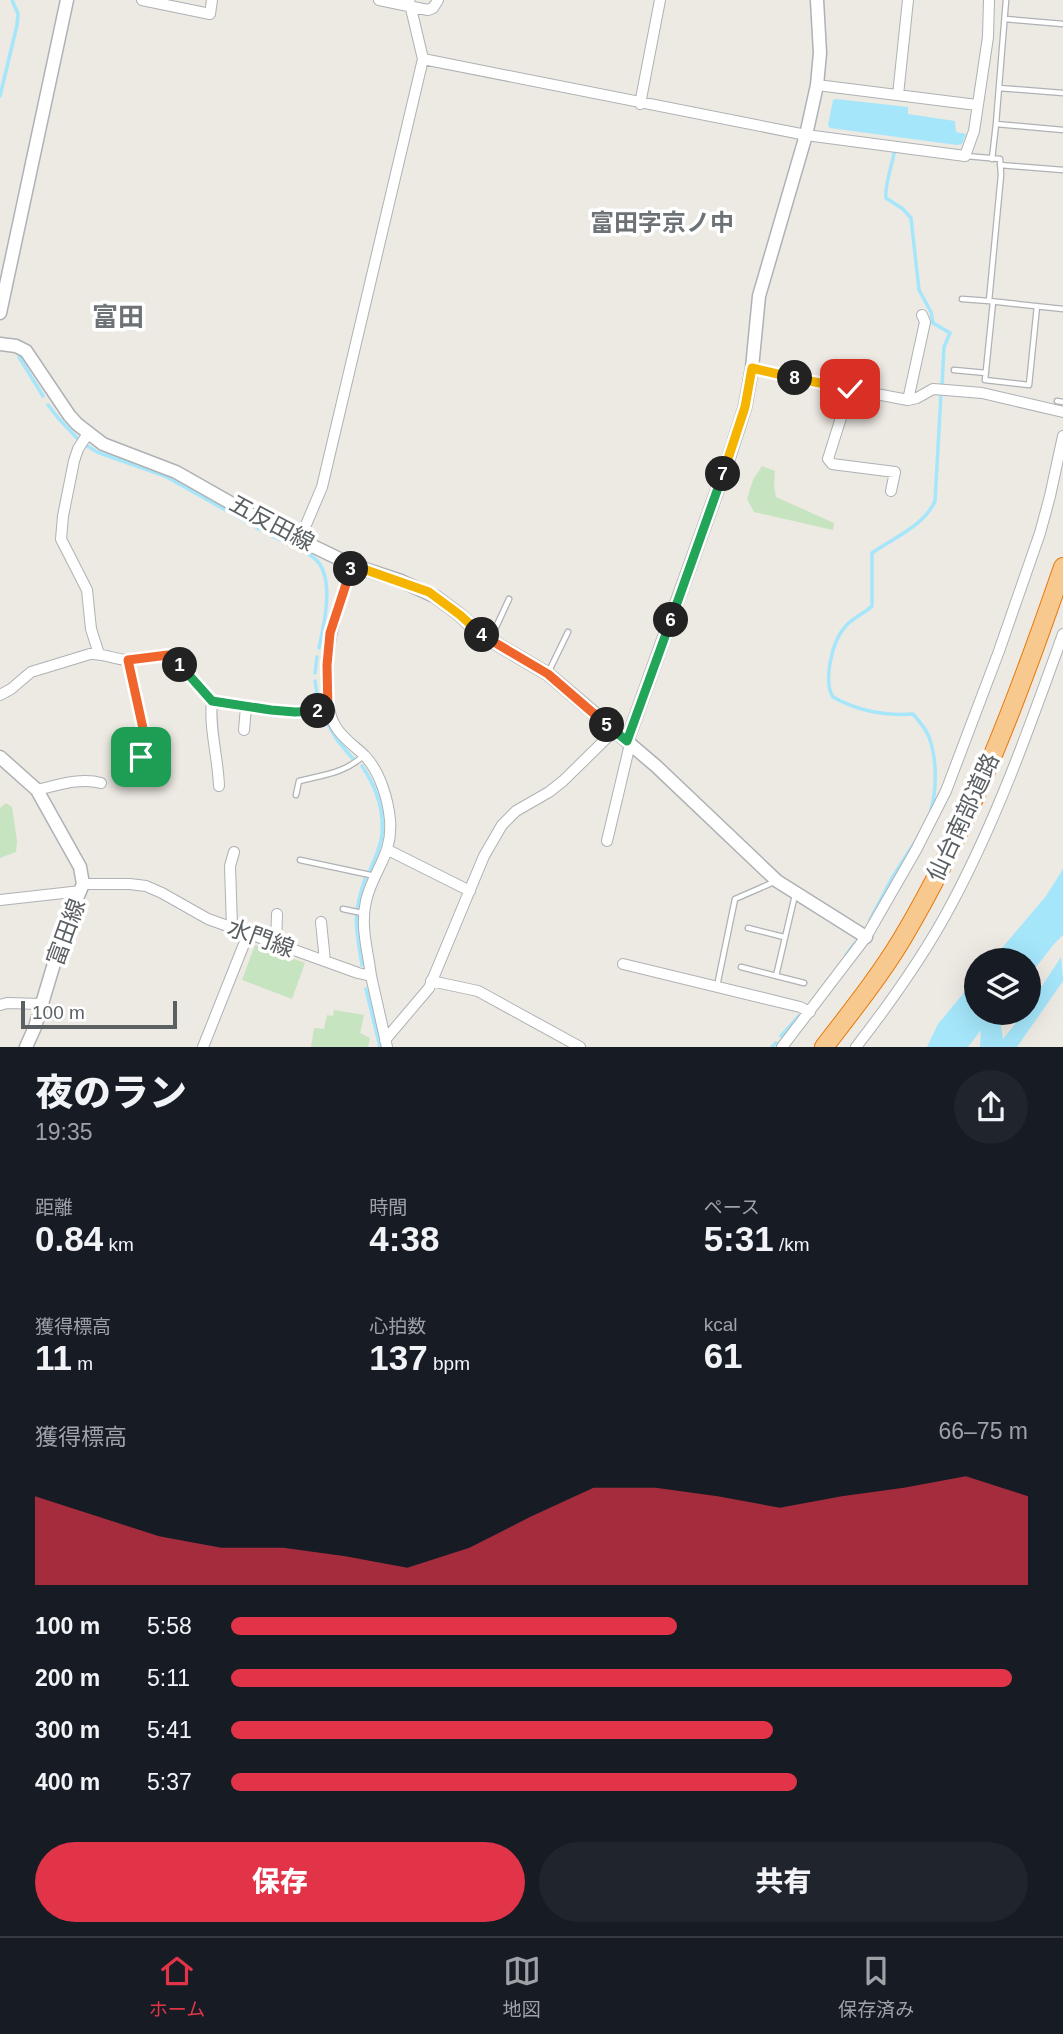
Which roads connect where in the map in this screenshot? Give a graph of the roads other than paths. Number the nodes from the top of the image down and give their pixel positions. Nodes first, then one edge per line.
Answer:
1 (67, 0) edge
2 (142, 0) edge
3 (212, 0) edge
4 (379, 0) edge
5 (438, 0) edge
6 (660, 0) edge
7 (817, 0) edge
8 (908, 0) edge
9 (989, 0) edge
10 (1006, 0) edge
11 (410, 4) edge
12 (1004, 19) junction
13 (1063, 24) edge
14 (423, 60) junction
15 (817, 85) junction
16 (999, 88) junction
17 (1063, 93) edge
18 (898, 95) junction
19 (640, 104) junction
20 (977, 105) junction
21 (996, 124) junction
22 (1063, 130) edge
23 (806, 135) junction
24 (965, 156) junction
25 (992, 159) junction
26 (1000, 165) junction
27 (1063, 170) edge
28 (962, 299) dead end
29 (991, 301) junction
30 (1037, 306) junction
31 (1063, 309) edge
32 (0, 313) edge
33 (922, 315) dead end
34 (0, 344) edge
35 (752, 368) junction
36 (954, 370) dead end
37 (986, 373) junction
38 (850, 389) junction
39 (908, 400) junction
40 (1063, 412) edge
41 (91, 435) junction
42 (1063, 436) edge
43 (891, 491) dead end
44 (300, 539) junction
45 (352, 565) junction
46 (1063, 567) edge
47 (509, 599) dead end
48 (568, 632) dead end
49 (1063, 634) edge
50 (490, 640) junction
51 (99, 654) junction
52 (128, 660) junction
53 (548, 674) junction
54 (0, 695) edge
55 (212, 701) junction
56 (246, 707) junction
57 (328, 711) junction
58 (244, 730) dead end
59 (614, 732) junction
60 (629, 743) junction
61 (364, 755) junction
62 (0, 757) edge
63 (141, 757) dead end
64 (102, 783) dead end
65 (219, 786) dead end
66 (37, 790) junction
67 (296, 795) dead end
68 (607, 841) dead end
69 (388, 850) junction
70 (233, 852) dead end
71 (300, 860) dead end
72 (376, 876) junction
73 (777, 881) junction
74 (82, 887) junction
75 (470, 891) junction
76 (795, 894) junction
77 (0, 900) edge
78 (342, 909) dead end
79 (362, 913) junction
80 (277, 914) dead end
81 (321, 922) dead end
82 (232, 927) junction
83 (748, 928) dead end
84 (248, 934) junction
85 (785, 937) junction
86 (866, 937) junction
87 (276, 943) junction
88 (325, 961) junction
89 (623, 964) dead end
90 (741, 967) dead end
91 (371, 975) junction
92 (776, 976) junction
93 (432, 981) junction
94 (804, 983) dead end
95 (717, 987) junction
96 (42, 1004) junction
97 (0, 1005) edge
98 (810, 1012) junction
99 (386, 1044) edge
100 (26, 1047) edge
101 (202, 1047) edge
102 (580, 1047) edge
103 (782, 1047) edge
104 (824, 1047) edge
105 (856, 1047) edge

1 - 32 street
2 - 3 street
4 - 11 street
5 - 11 street
6 - 19 street
7 - 15 street
8 - 18 street
9 - 20 street
10 - 12 lane
11 - 14 street
12 - 13 lane
12 - 16 lane
14 - 19 street
14 - 44 street
15 - 18 street
15 - 23 street
16 - 17 lane
16 - 21 lane
18 - 20 street
19 - 23 street
20 - 24 street
21 - 22 lane
21 - 25 lane
23 - 24 street
23 - 35 street
24 - 25 lane
25 - 26 lane
26 - 27 lane
26 - 29 lane
28 - 29 lane
29 - 30 lane
29 - 37 lane
30 - 31 lane
30 - 37 lane
33 - 39 street
34 - 41 street, 五反田線
35 - 38 street
35 - 60 street
36 - 37 lane
38 - 39 street
38 - 43 street
39 - 40 street
41 - 44 street, 五反田線
41 - 51 street
42 - 86 street
44 - 45 street, 五反田線
45 - 50 street, 五反田線
45 - 57 street
46 - 104 highway, 仙台南部道路
47 - 50 lane
48 - 53 lane
49 - 105 street
50 - 53 street, 五反田線
51 - 52 street
51 - 54 street
52 - 55 street
52 - 63 street
53 - 59 street, 五反田線
55 - 56 street
55 - 65 street
56 - 57 street
56 - 58 street
57 - 61 street
59 - 60 street, 五反田線
59 - 75 street
60 - 68 street
60 - 73 street, 五反田線
61 - 67 lane
61 - 69 street
62 - 66 street, 富田線
64 - 66 street
66 - 74 street, 富田線
69 - 72 street
69 - 75 street
70 - 82 street
71 - 72 lane
72 - 79 street
73 - 76 street, 五反田線
73 - 95 lane
74 - 77 street, 水門線
74 - 82 street, 水門線
74 - 96 street, 富田線
75 - 93 street
76 - 85 lane
76 - 86 street, 五反田線
78 - 79 lane
79 - 91 street
80 - 87 street
81 - 88 street
82 - 84 street, 水門線
83 - 85 lane
84 - 87 street, 水門線
84 - 101 street
85 - 92 lane
86 - 98 street
87 - 88 street, 水門線
88 - 91 street, 水門線
89 - 95 street
90 - 92 lane
91 - 99 street
92 - 94 lane
93 - 99 street
93 - 102 street
95 - 98 street
96 - 97 street
96 - 100 street, 富田線
98 - 103 street

